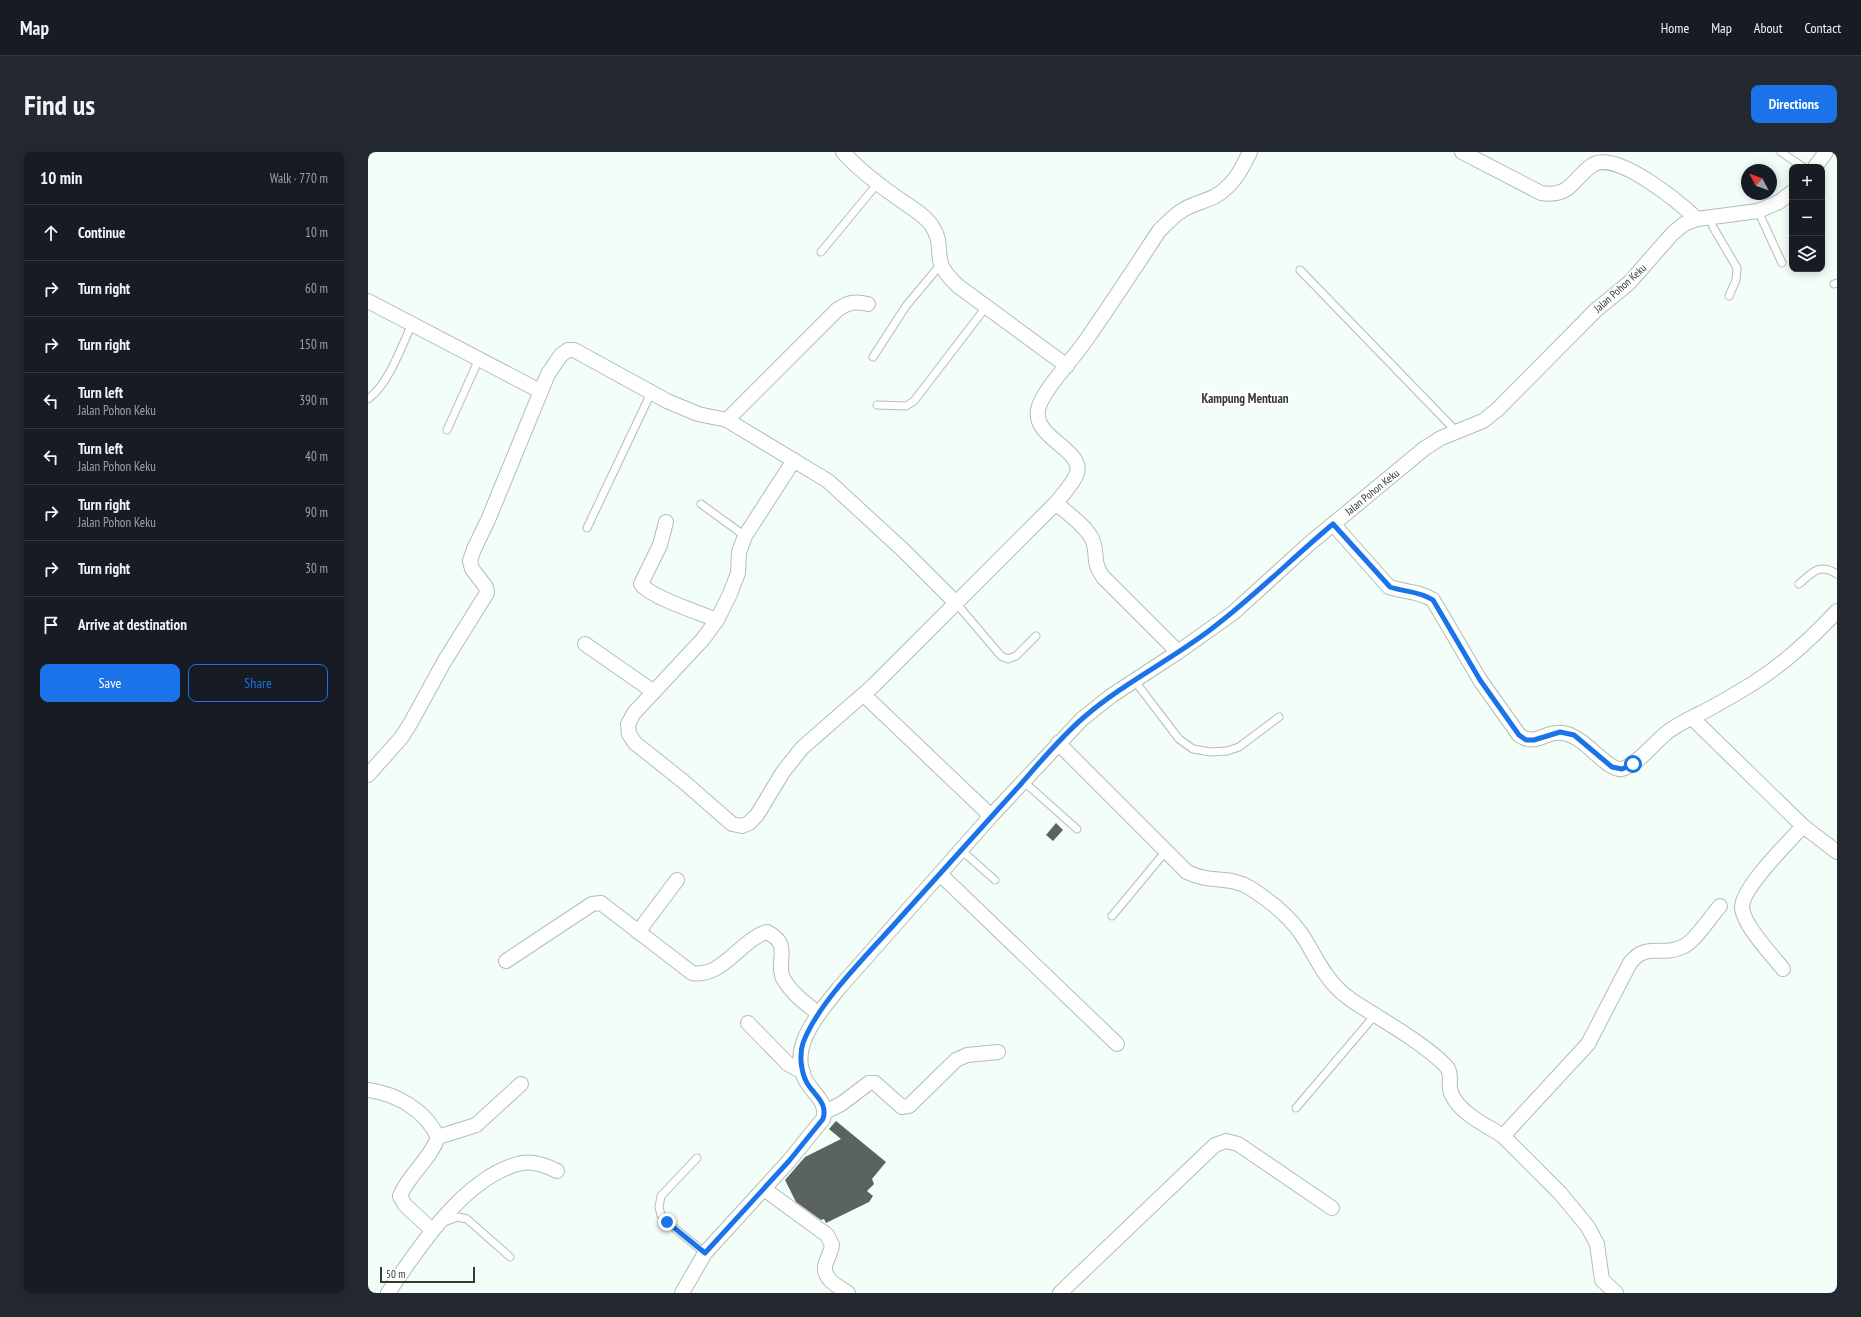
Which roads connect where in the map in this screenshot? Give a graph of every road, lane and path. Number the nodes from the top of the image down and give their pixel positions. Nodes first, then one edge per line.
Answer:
1 (842, 152) edge
2 (1250, 152) edge
3 (1462, 152) edge
4 (1781, 152) edge
5 (1826, 152) edge
6 (1799, 164) edge
7 (1817, 164) edge
8 (877, 184) junction
9 (1789, 194) edge
10 (1758, 211) junction
11 (1703, 218) junction
12 (821, 252) dead end
13 (1782, 263) dead end
14 (941, 264) junction
15 (1300, 270) dead end
16 (1728, 296) dead end
17 (368, 302) edge
18 (868, 304) dead end
19 (986, 307) junction
20 (412, 324) junction
21 (873, 357) dead end
22 (479, 359) junction
23 (1067, 366) junction
24 (540, 391) junction
25 (651, 393) junction
26 (368, 399) edge
27 (877, 405) dead end
28 (728, 420) junction
29 (447, 430) dead end
30 (1456, 431) junction
31 (794, 460) junction
32 (1056, 503) junction
33 (701, 504) dead end
34 (666, 522) dead end
35 (1333, 524) junction
36 (587, 528) dead end
37 (745, 536) junction
38 (1837, 574) edge
39 (1799, 584) dead end
40 (956, 603) junction
41 (1837, 611) edge
42 (717, 620) junction
43 (1036, 636) dead end
44 (585, 644) dead end
45 (1178, 652) junction
46 (1134, 680) junction
47 (654, 692) junction
48 (864, 694) junction
49 (1278, 717) dead end
50 (1692, 718) junction
51 (1058, 744) junction
52 (368, 775) edge
53 (1023, 781) junction
54 (991, 816) junction
55 (1803, 826) junction
56 (1077, 829) dead end
57 (961, 850) junction
58 (1166, 851) junction
59 (1837, 852) edge
60 (940, 874) junction
61 (677, 880) dead end
62 (995, 880) dead end
63 (1720, 906) dead end
64 (1112, 916) dead end
65 (638, 932) junction
66 (506, 961) dead end
67 (1784, 969) dead end
68 (819, 1014) junction
69 (1375, 1015) junction
70 (748, 1023) dead end
71 (1117, 1044) dead end
72 (998, 1052) dead end
73 (803, 1072) junction
74 (521, 1084) dead end
75 (368, 1090) edge
76 (1296, 1108) dead end
77 (825, 1112) junction
78 (1503, 1136) junction
79 (438, 1137) junction
80 (697, 1158) dead end
81 (557, 1171) dead end
82 (764, 1189) junction
83 (1332, 1208) dead end
84 (435, 1227) junction
85 (705, 1253) junction
86 (510, 1257) dead end
87 (388, 1293) edge
88 (682, 1293) edge
89 (848, 1293) edge
90 (1060, 1293) edge
91 (1616, 1293) edge

1 - 8 street
2 - 23 street
3 - 11 street
4 - 6 lane
5 - 7 street
8 - 12 lane
8 - 14 street
9 - 10 street, Jalan Pohon Keku
10 - 11 street, Jalan Pohon Keku
10 - 13 lane
11 - 16 lane
11 - 30 street, Jalan Pohon Keku
14 - 19 street
14 - 21 lane
15 - 30 lane
17 - 20 street
18 - 28 street
19 - 23 street
19 - 27 lane
20 - 22 street
20 - 26 lane
22 - 24 street
22 - 29 lane
23 - 32 street
24 - 25 street
24 - 52 street
25 - 28 street
25 - 36 lane
28 - 31 street
30 - 35 street, Jalan Pohon Keku
31 - 37 street
31 - 40 street
32 - 40 street
32 - 45 street
33 - 37 lane
34 - 42 street
35 - 45 street, Jalan Pohon Keku
35 - 50 street
37 - 42 street
38 - 39 lane
40 - 43 lane
40 - 48 street
41 - 50 street
42 - 47 street
44 - 47 street
45 - 46 street, Jalan Pohon Keku
46 - 49 lane
46 - 51 street, Jalan Pohon Keku
47 - 48 street
48 - 54 street
50 - 55 street
51 - 53 street, Jalan Pohon Keku
51 - 58 street
53 - 54 street, Jalan Pohon Keku
53 - 56 lane
54 - 57 street, Jalan Pohon Keku
55 - 59 street
55 - 67 street
57 - 60 street, Jalan Pohon Keku
57 - 62 lane
58 - 64 lane
58 - 69 street
60 - 68 street, Jalan Pohon Keku
60 - 71 street
61 - 65 street
63 - 78 street
65 - 66 street
65 - 68 street
68 - 73 street, Jalan Pohon Keku
69 - 76 lane
69 - 78 street
70 - 73 street
72 - 77 street
73 - 77 street, Jalan Pohon Keku
74 - 79 street
75 - 79 street
77 - 82 street
78 - 91 street
79 - 84 street
80 - 85 lane
81 - 84 street
82 - 85 street
82 - 89 street
83 - 90 street
84 - 86 lane
84 - 87 street
85 - 88 street

